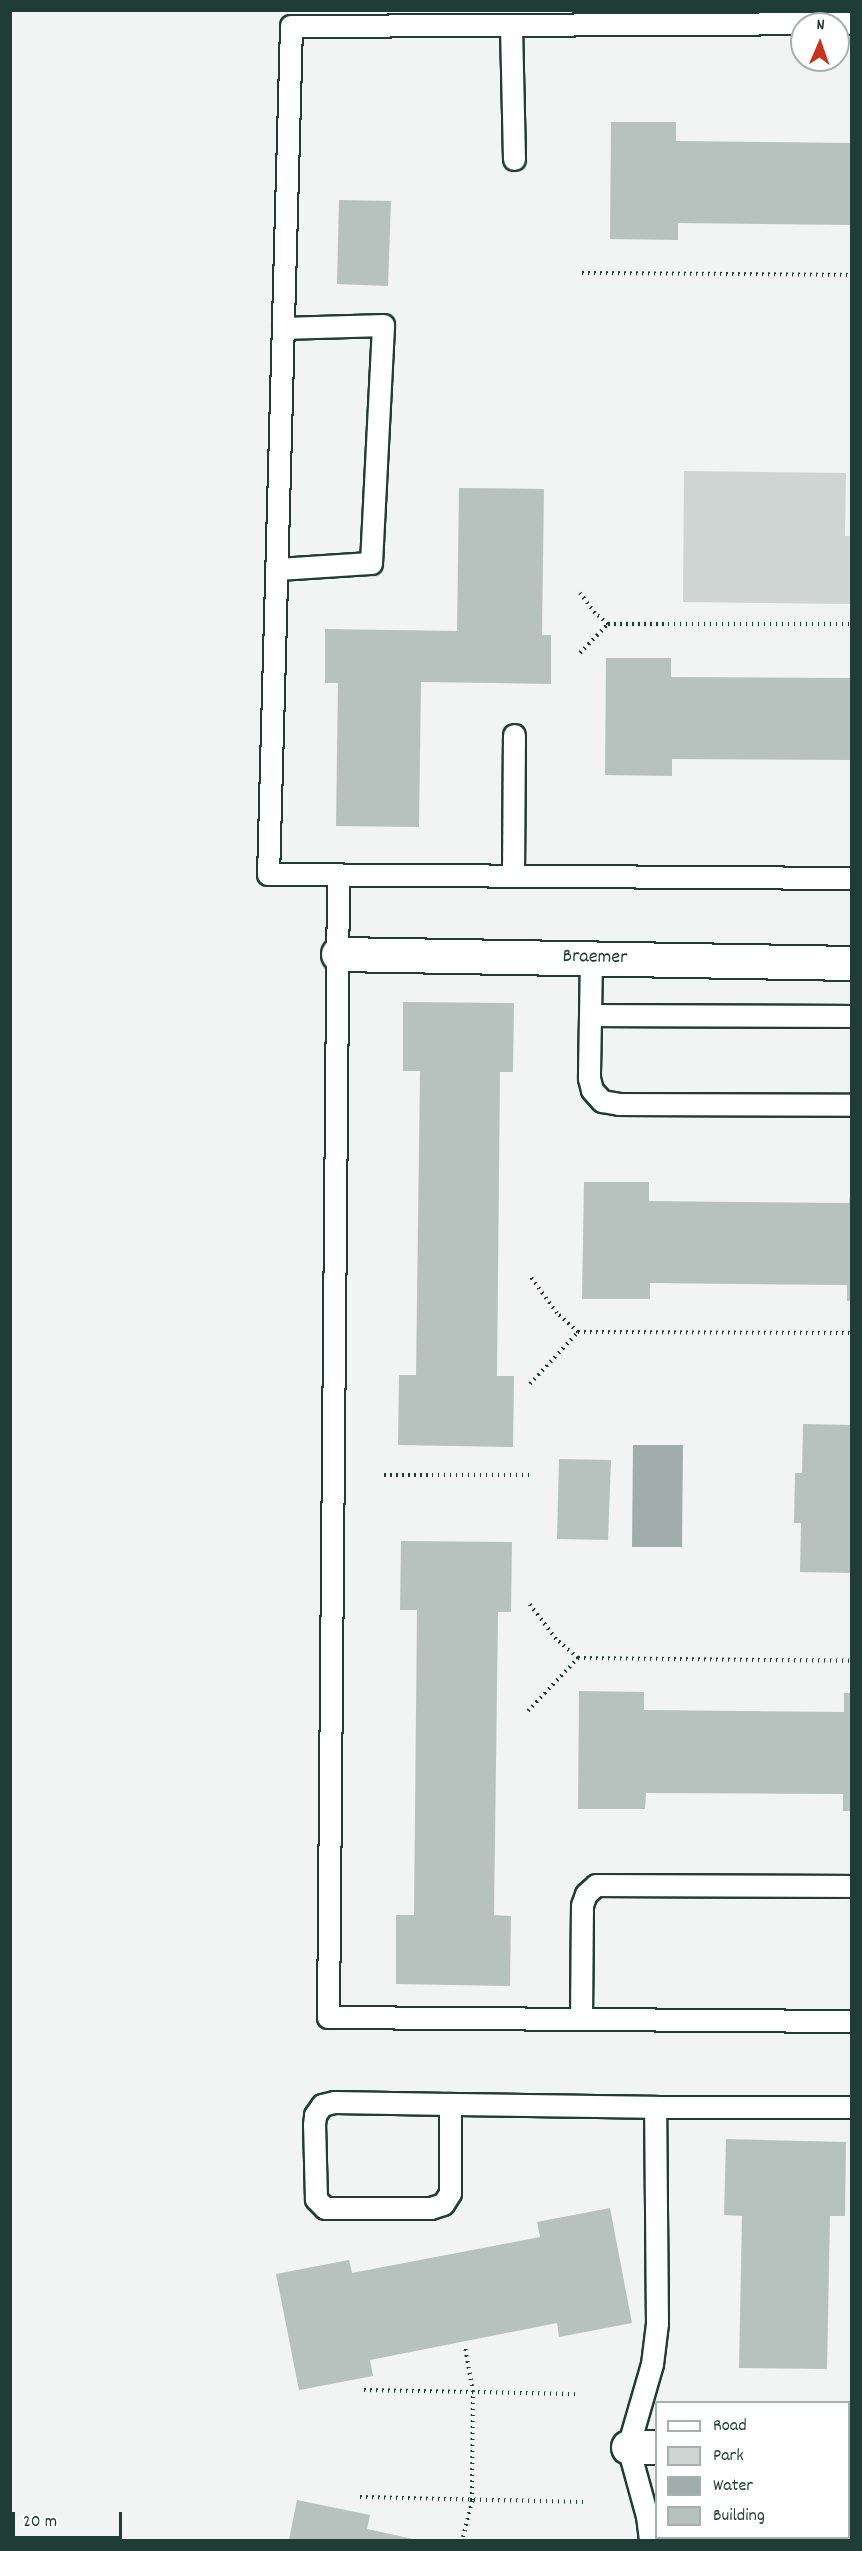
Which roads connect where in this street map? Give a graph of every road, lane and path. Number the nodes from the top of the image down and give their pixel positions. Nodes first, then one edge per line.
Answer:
1 (852, 23) edge
2 (511, 26) junction
3 (514, 159) dead end
4 (582, 273) dead end
5 (852, 275) edge
6 (283, 328) junction
7 (277, 569) junction
8 (580, 593) dead end
9 (608, 624) junction
10 (852, 624) edge
11 (580, 653) dead end
12 (514, 735) dead end
13 (339, 874) junction
14 (513, 876) junction
15 (852, 878) edge
16 (338, 954) junction
17 (591, 958) junction
18 (852, 963) edge
19 (590, 1015) junction
20 (852, 1016) edge
21 (852, 1105) edge
22 (531, 1276) dead end
23 (578, 1332) junction
24 (852, 1333) edge
25 (530, 1384) dead end
26 (384, 1475) dead end
27 (529, 1475) dead end
28 (528, 1602) dead end
29 (578, 1658) junction
30 (852, 1661) edge
31 (528, 1711) dead end
32 (852, 1886) edge
33 (581, 2019) junction
34 (852, 2020) edge
35 (450, 2104) junction
36 (655, 2107) junction
37 (852, 2107) edge
38 (465, 2347) dead end
39 (364, 2390) dead end
40 (473, 2392) junction
41 (579, 2394) dead end
42 (642, 2447) edge
43 (360, 2497) dead end
44 (472, 2500) junction
45 (583, 2502) dead end
46 (464, 2537) dead end
47 (650, 2541) edge

1 - 2 lane
2 - 3 lane
2 - 6 lane
4 - 5 path
6 - 7 lane
6 - 7 lane
7 - 13 lane
8 - 9 path
9 - 10 path
9 - 11 path
12 - 14 lane
13 - 14 lane
13 - 16 lane
14 - 15 lane
16 - 17 street, Braemer
16 - 33 lane
17 - 18 street, Braemer
17 - 19 lane
19 - 20 lane
19 - 21 lane
22 - 23 path
23 - 24 path
23 - 25 path
26 - 27 path
28 - 29 path
29 - 30 path
29 - 31 path
32 - 33 lane
33 - 34 lane
35 - 35 lane
35 - 36 lane
36 - 37 lane
36 - 42 lane
38 - 40 path
39 - 40 path
40 - 41 path
40 - 44 path
42 - 47 lane
43 - 44 path
44 - 45 path
44 - 46 path

